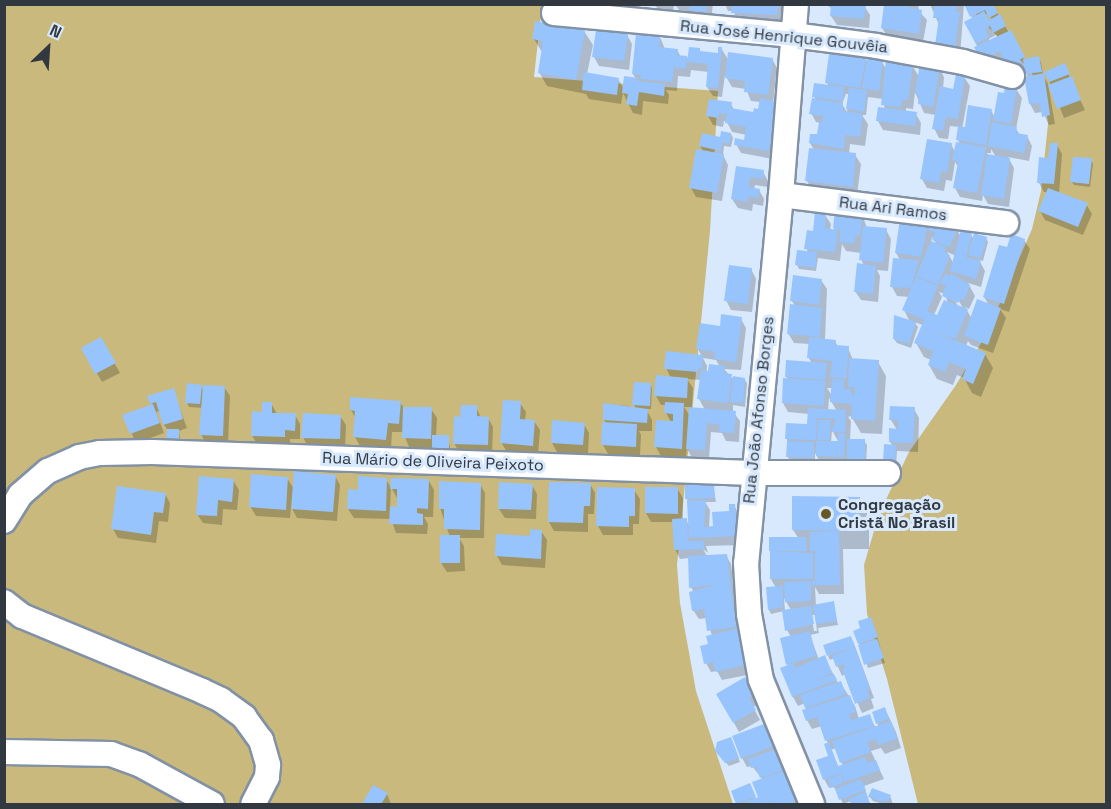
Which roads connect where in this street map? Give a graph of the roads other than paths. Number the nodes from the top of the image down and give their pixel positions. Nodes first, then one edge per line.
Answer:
1 (796, 4) edge
2 (554, 14) dead end
3 (793, 35) junction
4 (1012, 76) dead end
5 (781, 195) junction
6 (1006, 223) dead end
7 (753, 473) junction
8 (888, 473) dead end
9 (4, 521) edge
10 (4, 602) edge
11 (4, 752) edge
12 (212, 804) edge
13 (253, 804) edge
14 (812, 804) edge

1 - 3 street, Rua João Afonso Borges
2 - 3 street, Rua José Henrique Gouvêia
3 - 4 street, Rua José Henrique Gouvêia
3 - 5 street, Rua João Afonso Borges
5 - 6 street, Rua Ari Ramos
5 - 7 street, Rua João Afonso Borges
7 - 8 street, Rua Mário de Oliveira Peixoto
7 - 9 street, Rua Mário de Oliveira Peixoto
7 - 14 street, Rua João Afonso Borges
10 - 13 street
11 - 12 street

